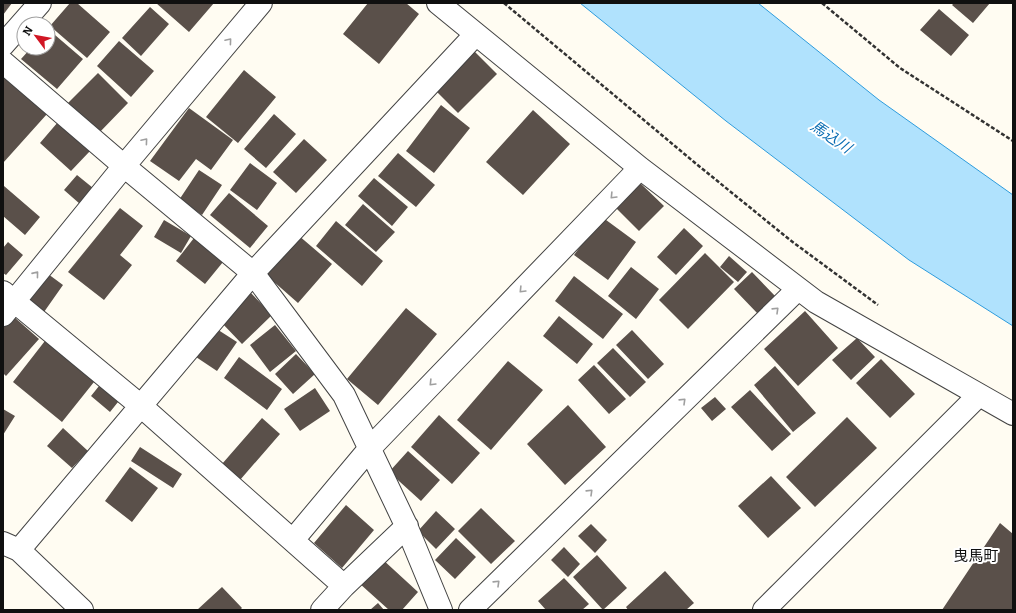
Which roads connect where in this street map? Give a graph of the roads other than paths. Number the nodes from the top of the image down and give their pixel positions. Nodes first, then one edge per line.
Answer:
1 (40, 3) edge
2 (261, 3) edge
3 (438, 3) edge
4 (476, 34) junction
5 (3, 45) edge
6 (3, 62) edge
7 (124, 166) junction
8 (640, 168) junction
9 (253, 273) junction
10 (798, 289) junction
11 (7, 303) edge
12 (979, 395) junction
13 (141, 406) junction
14 (1013, 414) edge
15 (370, 448) junction
16 (407, 526) junction
17 (293, 540) junction
18 (11, 546) edge
19 (344, 586) junction
20 (82, 610) edge
21 (322, 610) edge
22 (441, 610) edge
23 (470, 610) edge
24 (764, 610) edge

1 - 5 street
7 -> 2 street
3 - 4 street
4 - 8 street
4 - 9 street
6 - 7 street
7 - 9 street
11 -> 7 street
8 - 10 street
8 -> 15 street
9 - 13 street
9 - 15 street
10 - 12 street
23 -> 10 street
11 - 13 street
12 - 14 street
12 - 24 street
13 - 17 street
13 - 18 street
15 - 16 street
15 - 17 street
16 - 19 street
16 - 22 street
17 - 19 street
18 - 20 street
19 - 21 street

